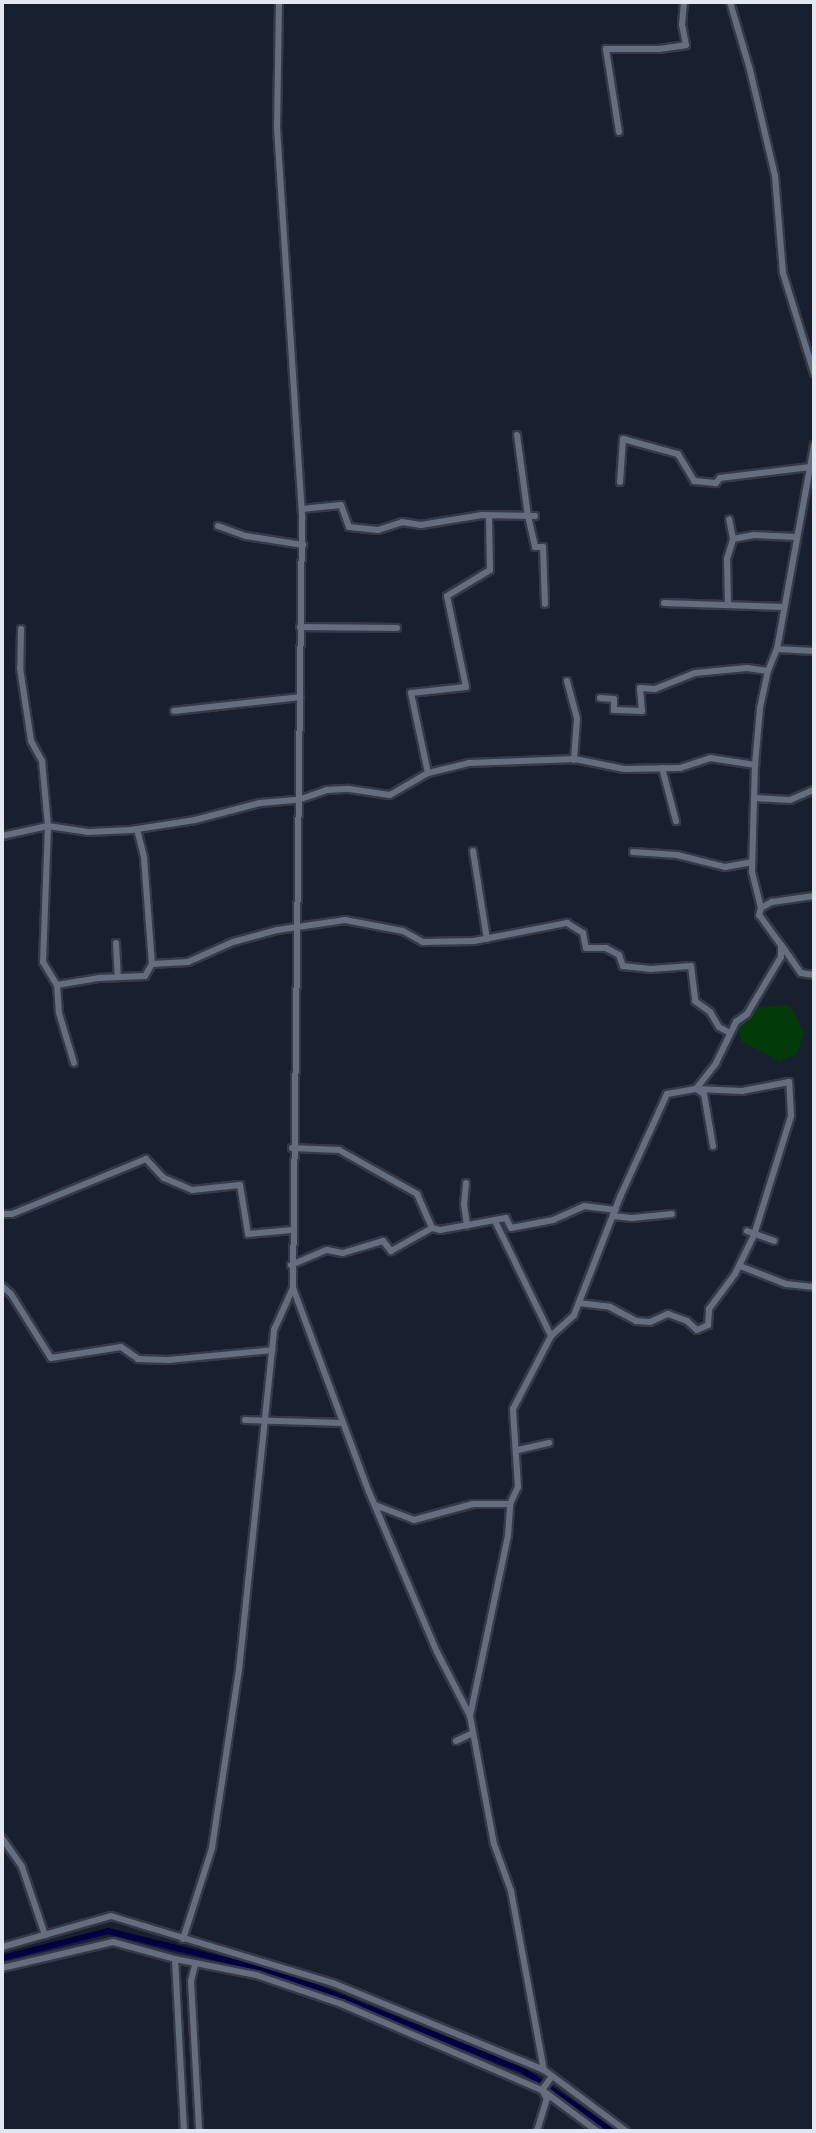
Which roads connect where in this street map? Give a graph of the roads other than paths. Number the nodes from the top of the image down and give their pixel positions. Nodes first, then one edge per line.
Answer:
1 (279, 2) edge
2 (684, 2) edge
3 (730, 2) edge
4 (619, 132) dead end
5 (814, 373) edge
6 (517, 435) dead end
7 (814, 445) edge
8 (810, 467) junction
9 (620, 482) dead end
10 (302, 509) junction
11 (489, 516) junction
12 (532, 516) junction
13 (729, 519) dead end
14 (218, 526) dead end
15 (796, 537) junction
16 (733, 539) junction
17 (303, 545) junction
18 (664, 603) dead end
19 (545, 604) dead end
20 (728, 606) junction
21 (784, 607) junction
22 (300, 627) junction
23 (397, 628) dead end
24 (21, 629) dead end
25 (777, 649) junction
26 (814, 651) edge
27 (768, 671) junction
28 (567, 681) dead end
29 (300, 697) junction
30 (600, 698) dead end
31 (174, 711) dead end
32 (574, 760) junction
33 (755, 765) junction
34 (662, 768) junction
35 (428, 773) junction
36 (814, 790) edge
37 (754, 798) junction
38 (298, 800) junction
39 (676, 821) dead end
40 (48, 826) junction
41 (137, 829) junction
42 (2, 835) edge
43 (473, 851) dead end
44 (633, 852) dead end
45 (752, 862) junction
46 (814, 896) edge
47 (761, 908) junction
48 (298, 927) junction
49 (487, 939) junction
50 (116, 943) dead end
51 (781, 945) junction
52 (152, 964) junction
53 (814, 975) edge
54 (118, 976) junction
55 (57, 985) junction
56 (730, 1034) junction
57 (74, 1063) dead end
58 (696, 1088) junction
59 (713, 1146) dead end
60 (292, 1148) junction
61 (466, 1183) dead end
62 (614, 1213) junction
63 (2, 1214) edge
64 (672, 1214) dead end
65 (495, 1221) junction
66 (467, 1226) junction
67 (432, 1228) junction
68 (292, 1230) junction
69 (750, 1233) junction
70 (774, 1241) dead end
71 (291, 1265) junction
72 (740, 1266) junction
73 (2, 1286) edge
74 (814, 1287) edge
75 (293, 1288) junction
76 (579, 1303) junction
77 (551, 1336) junction
78 (272, 1350) junction
79 (245, 1420) dead end
80 (265, 1422) junction
81 (343, 1423) junction
82 (549, 1443) dead end
83 (518, 1450) junction
84 (510, 1504) junction
85 (375, 1505) junction
86 (470, 1717) junction
87 (471, 1734) junction
88 (456, 1741) dead end
89 (2, 1838) edge
90 (45, 1935) junction
91 (183, 1939) junction
92 (2, 1947) edge
93 (176, 1959) junction
94 (195, 1965) junction
95 (2, 1968) edge
96 (544, 2070) junction
97 (552, 2076) junction
98 (542, 2090) junction
99 (184, 2131) edge
100 (200, 2131) edge
101 (537, 2131) edge
102 (597, 2131) edge
103 (626, 2131) edge

1 - 10 street
2 - 4 street
3 - 5 street
6 - 12 street
7 - 8 street
8 - 9 street
8 - 15 street
10 - 11 street
10 - 17 street
11 - 12 street
11 - 35 street
12 - 19 street
13 - 16 street
14 - 17 street
15 - 16 street
15 - 21 street
16 - 20 street
17 - 22 street
18 - 20 street
20 - 21 street
21 - 25 street
22 - 23 street
22 - 29 street
24 - 40 street
25 - 26 street
25 - 27 street
27 - 30 street
27 - 33 street
28 - 32 street
29 - 31 street
29 - 38 street
32 - 34 street
32 - 35 street
33 - 34 street
33 - 37 street
34 - 39 street
35 - 38 street
36 - 37 street
37 - 45 street
38 - 41 street
38 - 48 street
40 - 41 street
40 - 42 street
40 - 55 street
41 - 52 street
43 - 49 street
44 - 45 street
45 - 47 street
46 - 47 street
47 - 51 street
48 - 49 street
48 - 52 street
48 - 60 street
49 - 56 street
50 - 54 street
51 - 53 street
51 - 56 street
52 - 54 street
54 - 55 street
55 - 57 street
56 - 58 street
58 - 59 street
58 - 62 street
58 - 69 street
60 - 67 street
60 - 68 street
61 - 66 street
62 - 64 street
62 - 65 street
62 - 76 street
63 - 68 street
65 - 66 street
65 - 77 street
66 - 67 street
67 - 71 street
68 - 71 street
69 - 70 street
69 - 72 street
71 - 75 street
72 - 74 street
72 - 76 street
73 - 78 street
75 - 78 street
75 - 81 street
76 - 77 street
77 - 83 street
78 - 80 street
79 - 80 street
80 - 81 street
80 - 91 street
81 - 85 street
82 - 83 street
83 - 84 street
84 - 85 street
84 - 86 street
85 - 86 street
86 - 87 street
87 - 88 street
87 - 96 street
89 - 90 street
90 - 91 street
90 - 92 street
91 - 96 street
93 - 94 street
93 - 95 street
93 - 99 street
94 - 98 street
94 - 100 street
96 - 97 street
97 - 98 street
97 - 103 street
98 - 101 street
98 - 102 street

